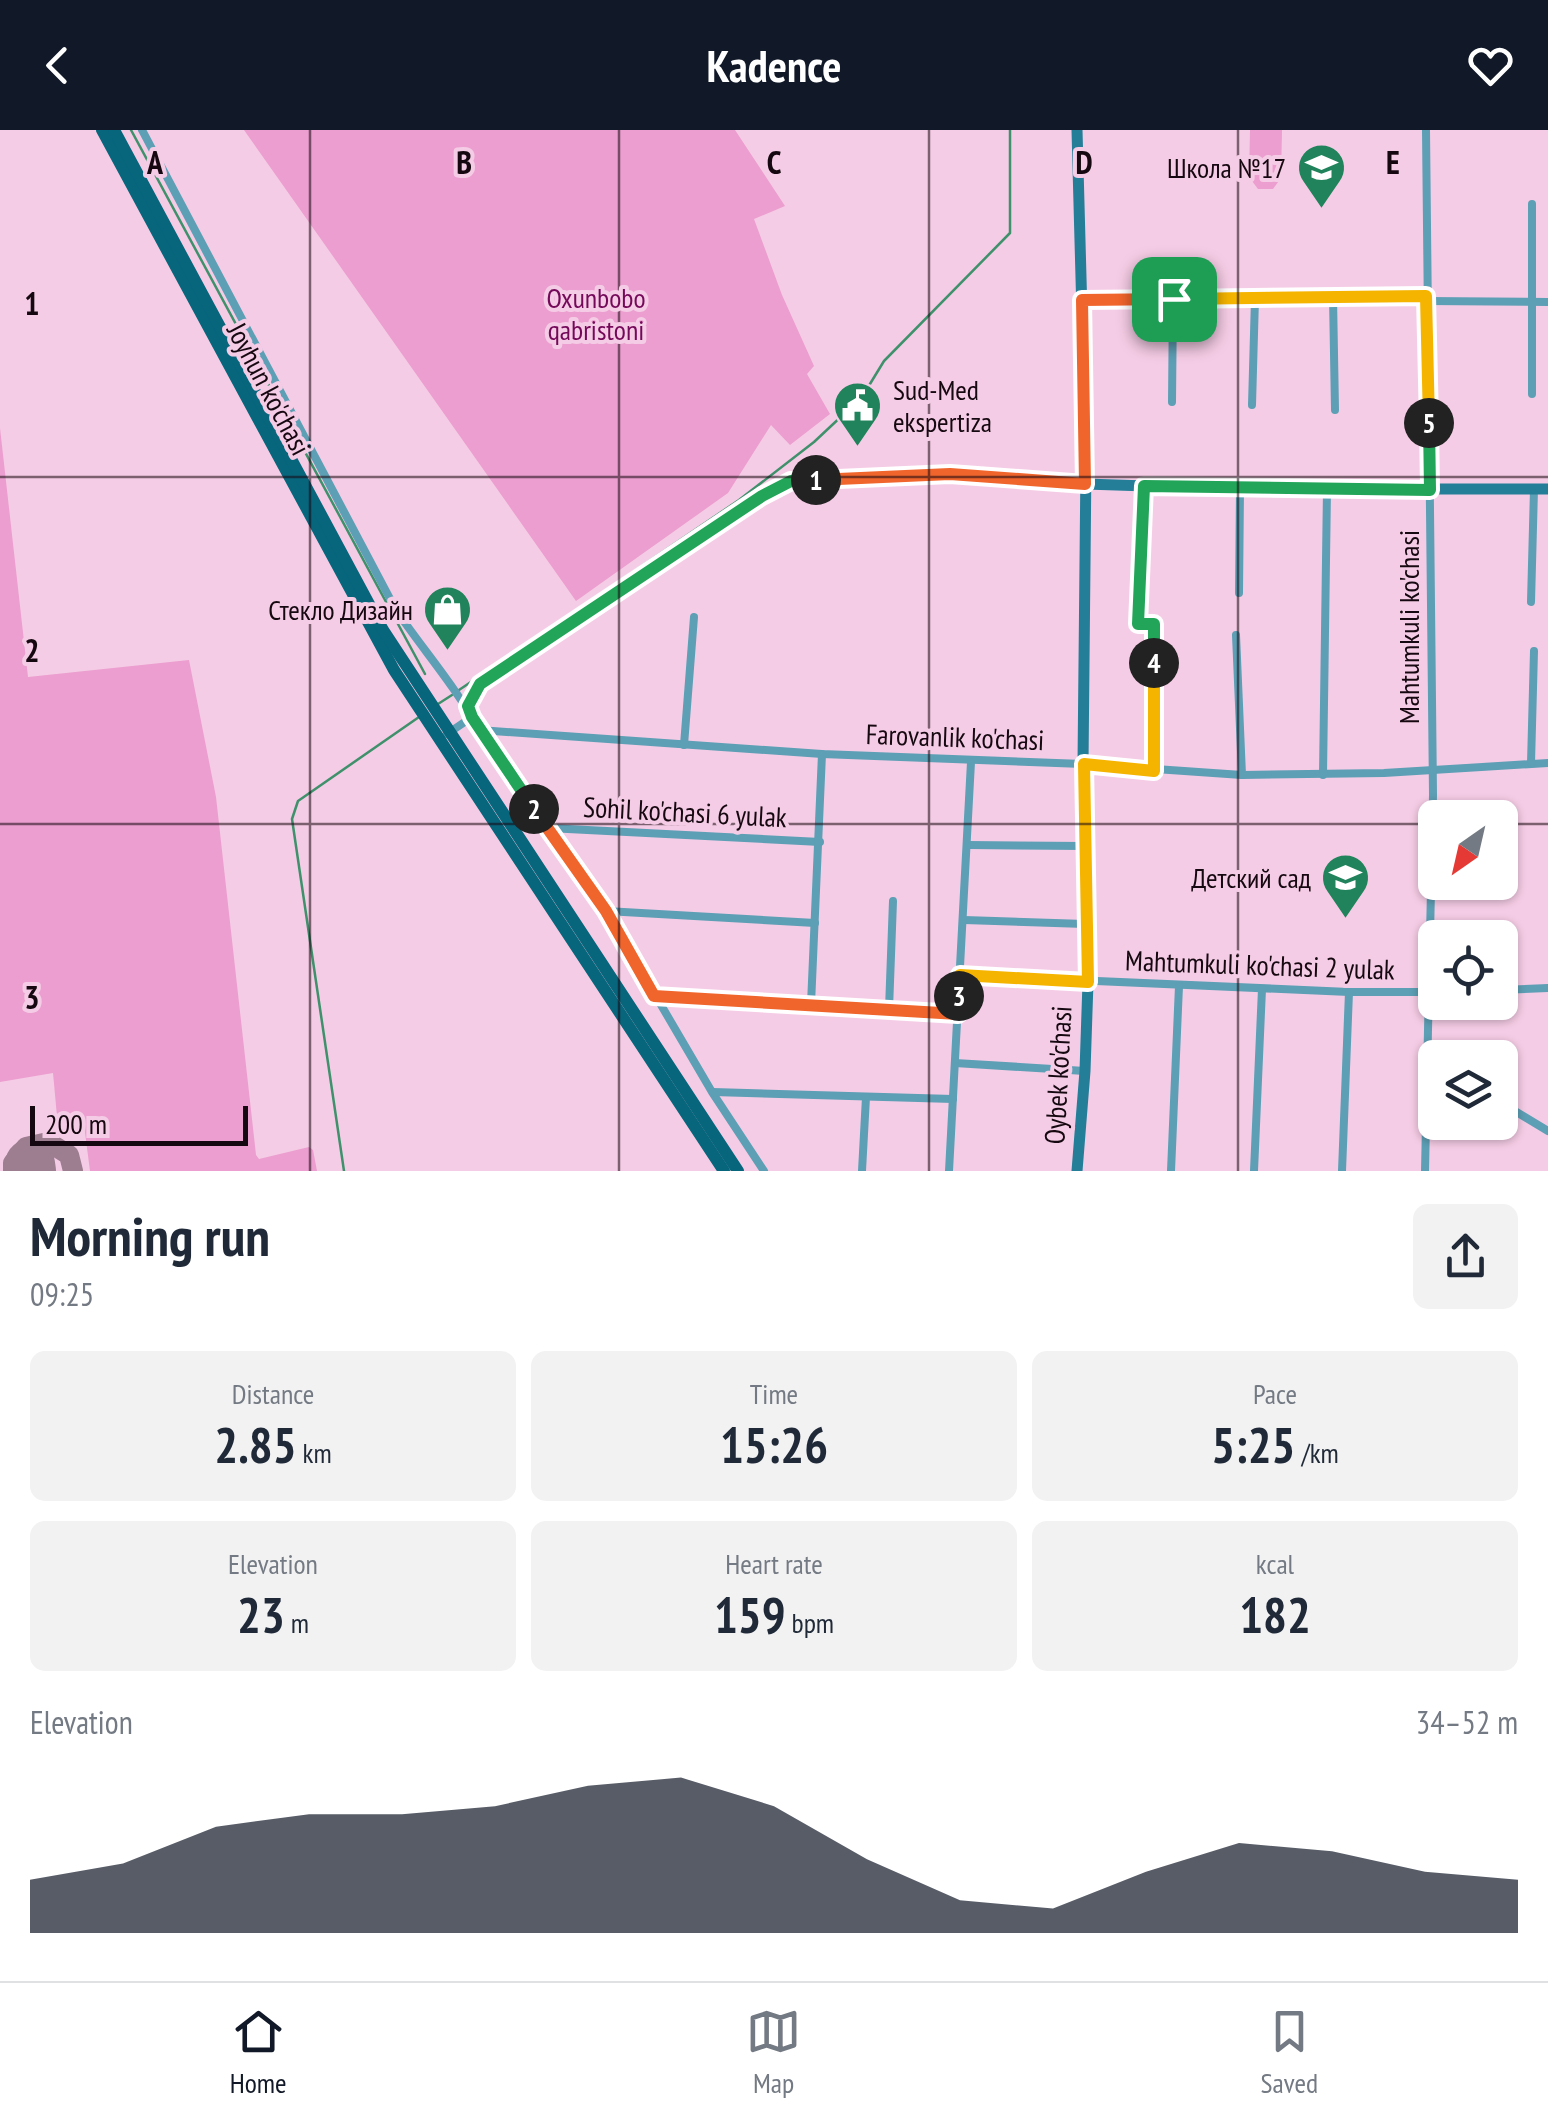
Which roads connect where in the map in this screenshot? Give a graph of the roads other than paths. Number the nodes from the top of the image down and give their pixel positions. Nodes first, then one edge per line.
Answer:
1 (102, 130) edge
2 (114, 130) edge
3 (142, 130) edge
4 (1078, 130) edge
5 (1426, 130) edge
6 (1532, 204) dead end
7 (1333, 297) junction
8 (1254, 298) junction
9 (1174, 299) junction
10 (1426, 299) junction
11 (1082, 300) junction
12 (1530, 302) junction
13 (1548, 302) edge
14 (1532, 394) dead end
15 (1172, 402) dead end
16 (1252, 404) dead end
17 (1335, 410) dead end
18 (950, 474) junction
19 (786, 477) dead end
20 (1085, 484) junction
21 (1144, 486) junction
22 (1240, 489) junction
23 (1328, 489) junction
24 (1534, 489) junction
25 (1548, 489) edge
26 (1430, 490) junction
27 (1238, 593) dead end
28 (1531, 602) dead end
29 (694, 616) dead end
30 (1236, 636) dead end
31 (1534, 650) dead end
32 (398, 667) junction
33 (465, 702) junction
34 (472, 717) junction
35 (479, 730) junction
36 (442, 733) junction
37 (684, 744) junction
38 (822, 754) junction
39 (971, 762) junction
40 (1531, 763) junction
41 (1548, 763) edge
42 (1084, 764) junction
43 (1432, 767) junction
44 (1154, 771) junction
45 (1324, 775) junction
46 (1242, 776) junction
47 (548, 828) junction
48 (820, 842) junction
49 (968, 845) junction
50 (1085, 846) junction
51 (893, 901) dead end
52 (606, 911) junction
53 (964, 920) junction
54 (1433, 920) edge
55 (816, 923) junction
56 (1084, 924) junction
57 (960, 975) junction
58 (1088, 982) junction
59 (1179, 986) junction
60 (1536, 988) junction
61 (1548, 988) edge
62 (1262, 989) junction
63 (1518, 989) edge
64 (1349, 992) junction
65 (1418, 992) edge
66 (654, 996) junction
67 (1548, 996) edge
68 (811, 1004) junction
69 (888, 1008) junction
70 (958, 1014) junction
71 (955, 1063) junction
72 (1086, 1071) junction
73 (712, 1092) junction
74 (866, 1098) junction
75 (953, 1099) junction
76 (1518, 1113) edge
77 (1548, 1131) edge
78 (1427, 1140) edge
79 (724, 1171) edge
80 (738, 1171) edge
81 (764, 1171) edge
82 (862, 1171) edge
83 (949, 1171) edge
84 (1078, 1171) edge
85 (1171, 1171) edge
86 (1254, 1171) edge
87 (1342, 1171) edge
88 (1425, 1171) edge

1 - 32 main road, Joyhun ko'chasi
2 - 32 main road, Joyhun ko'chasi
3 - 33 street
4 - 11 street
5 - 10 street, Mahtumkuli ko'chasi
6 - 12 street
7 - 8 street
7 - 10 street
7 - 17 street
8 - 9 street
8 - 16 street
9 - 11 street
9 - 15 street
10 - 12 street
10 - 26 street, Mahtumkuli ko'chasi
11 - 20 street
12 - 13 street
12 - 14 street
18 - 19 street
18 - 20 street
18 - 33 street
20 - 21 street
20 - 42 street
21 - 22 street
21 - 44 street
22 - 23 street
22 - 27 street
23 - 26 street
23 - 45 street
24 - 25 street
24 - 26 street
24 - 28 street
26 - 43 street, Mahtumkuli ko'chasi
29 - 37 street
30 - 46 street
31 - 40 street
32 - 36 main road
33 - 34 street
34 - 35 street
34 - 36 street
35 - 37 street, Farovanlik ko'chasi
35 - 47 street
36 - 79 main road
36 - 80 main road
37 - 38 street, Farovanlik ko'chasi
38 - 39 street, Farovanlik ko'chasi
38 - 48 street
39 - 42 street, Farovanlik ko'chasi
39 - 49 street
40 - 41 street, Farovanlik ko'chasi
40 - 43 street, Farovanlik ko'chasi
42 - 44 street, Farovanlik ko'chasi
42 - 50 street, Oybek ko'chasi
43 - 45 street, Farovanlik ko'chasi
43 - 54 street, Mahtumkuli ko'chasi
44 - 46 street, Farovanlik ko'chasi
45 - 46 street, Farovanlik ko'chasi
47 - 48 street, Sohil ko'chasi 6 yulak
47 - 52 street
48 - 55 street
49 - 50 street
49 - 53 street
50 - 56 street, Oybek ko'chasi
51 - 69 street
52 - 55 street
52 - 66 street
53 - 56 street
53 - 57 street
55 - 68 street
56 - 58 street, Oybek ko'chasi
57 - 58 street, Oybek ko'chasi
57 - 70 street
58 - 59 street, Mahtumkuli ko'chasi 2 yulak
58 - 72 street, Oybek ko'chasi
59 - 62 street, Mahtumkuli ko'chasi 2 yulak
59 - 85 street
60 - 61 street
60 - 63 street
60 - 67 street
62 - 64 street, Mahtumkuli ko'chasi 2 yulak
62 - 86 street
64 - 65 street, Mahtumkuli ko'chasi 2 yulak
64 - 87 street
66 - 68 street
66 - 73 street
68 - 69 street
69 - 70 street
70 - 71 street
71 - 72 street
71 - 75 street
72 - 84 street, Oybek ko'chasi
73 - 74 street
73 - 81 street
74 - 75 street
74 - 82 street
75 - 83 street
76 - 77 street
78 - 88 street, Mahtumkuli ko'chasi

